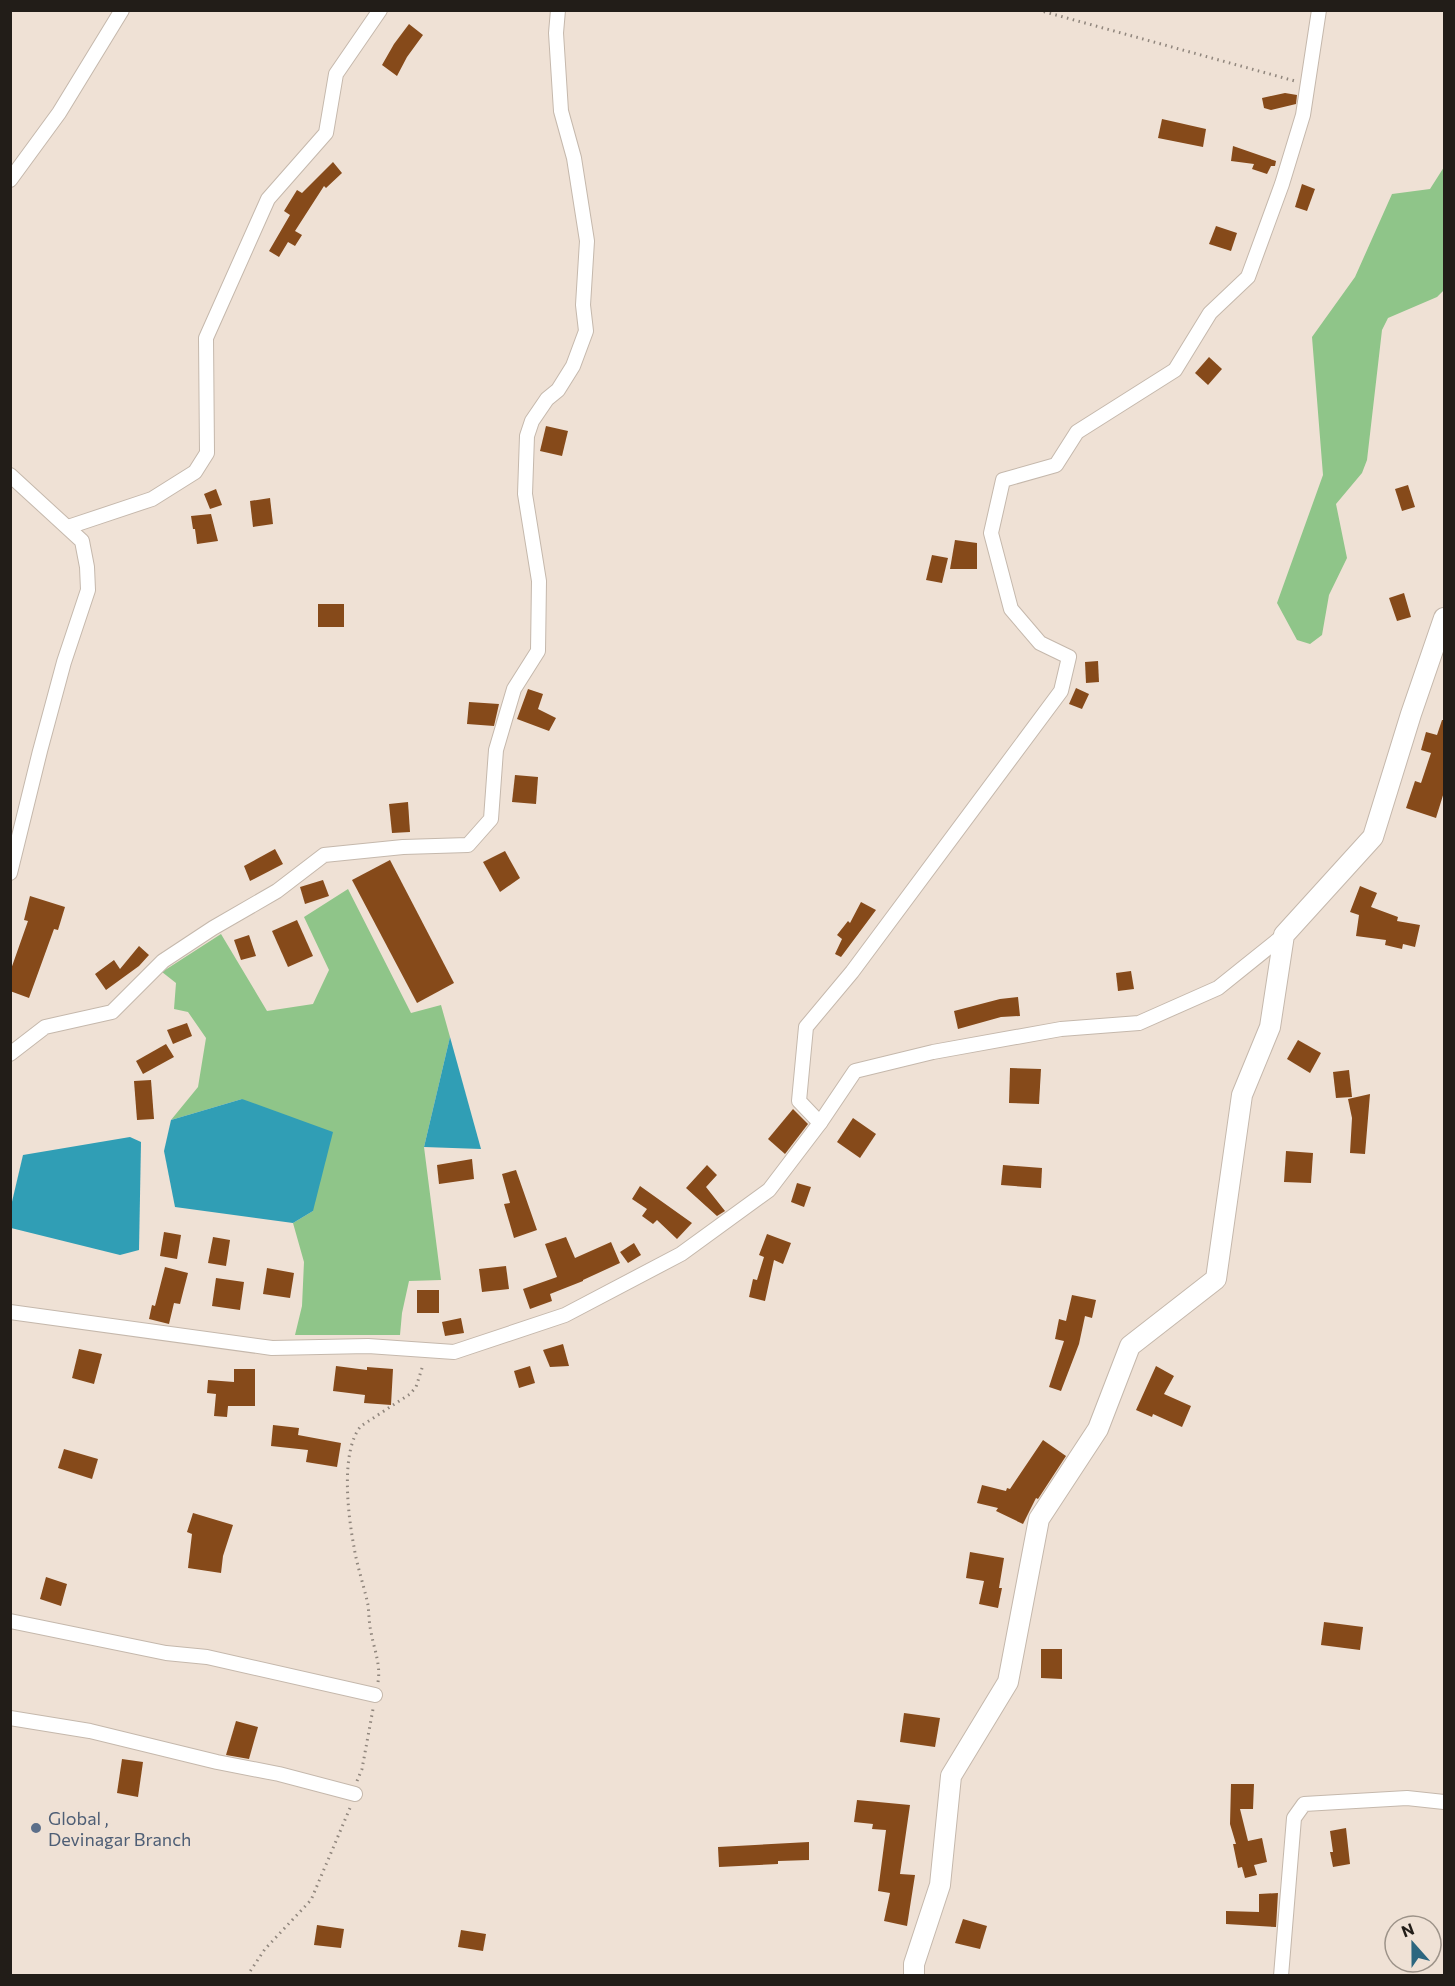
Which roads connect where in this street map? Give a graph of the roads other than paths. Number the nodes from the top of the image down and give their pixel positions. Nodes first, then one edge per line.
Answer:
1 (122, 10) edge
2 (380, 10) edge
3 (558, 10) edge
4 (1319, 10) edge
5 (10, 180) edge
6 (10, 475) edge
7 (68, 527) junction
8 (1444, 618) edge
9 (10, 873) edge
10 (1284, 935) junction
11 (10, 1054) edge
12 (820, 1123) junction
13 (10, 1312) edge
14 (10, 1621) edge
15 (375, 1695) road end
16 (10, 1719) edge
17 (355, 1794) road end
18 (1444, 1802) edge
19 (914, 1976) edge
20 (1281, 1976) edge

1 - 5 street
2 - 7 street
3 - 11 street
4 - 12 street
6 - 7 street
7 - 9 street
8 - 10 street
10 - 12 street
10 - 19 street
12 - 13 street
14 - 15 street
16 - 17 street
18 - 20 street

